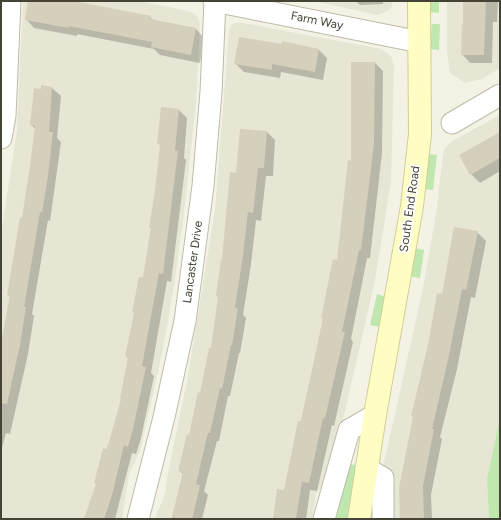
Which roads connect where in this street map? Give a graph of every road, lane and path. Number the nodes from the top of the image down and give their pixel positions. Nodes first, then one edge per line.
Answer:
1 (10, 1) edge
2 (215, 1) edge
3 (419, 1) edge
4 (420, 42) junction
5 (500, 96) edge
6 (452, 122) dead end
7 (1, 138) edge
8 (375, 415) junction
9 (366, 468) junction
10 (138, 519) edge
11 (324, 519) edge
12 (359, 519) edge
13 (383, 519) edge

1 - 7 street
2 - 4 street, Farm Way
2 - 10 street, Lancaster Drive
3 - 4 street, South End Road
4 - 8 street, South End Road
5 - 6 street
8 - 9 street, South End Road
8 - 11 street
9 - 12 street, South End Road
9 - 13 street

